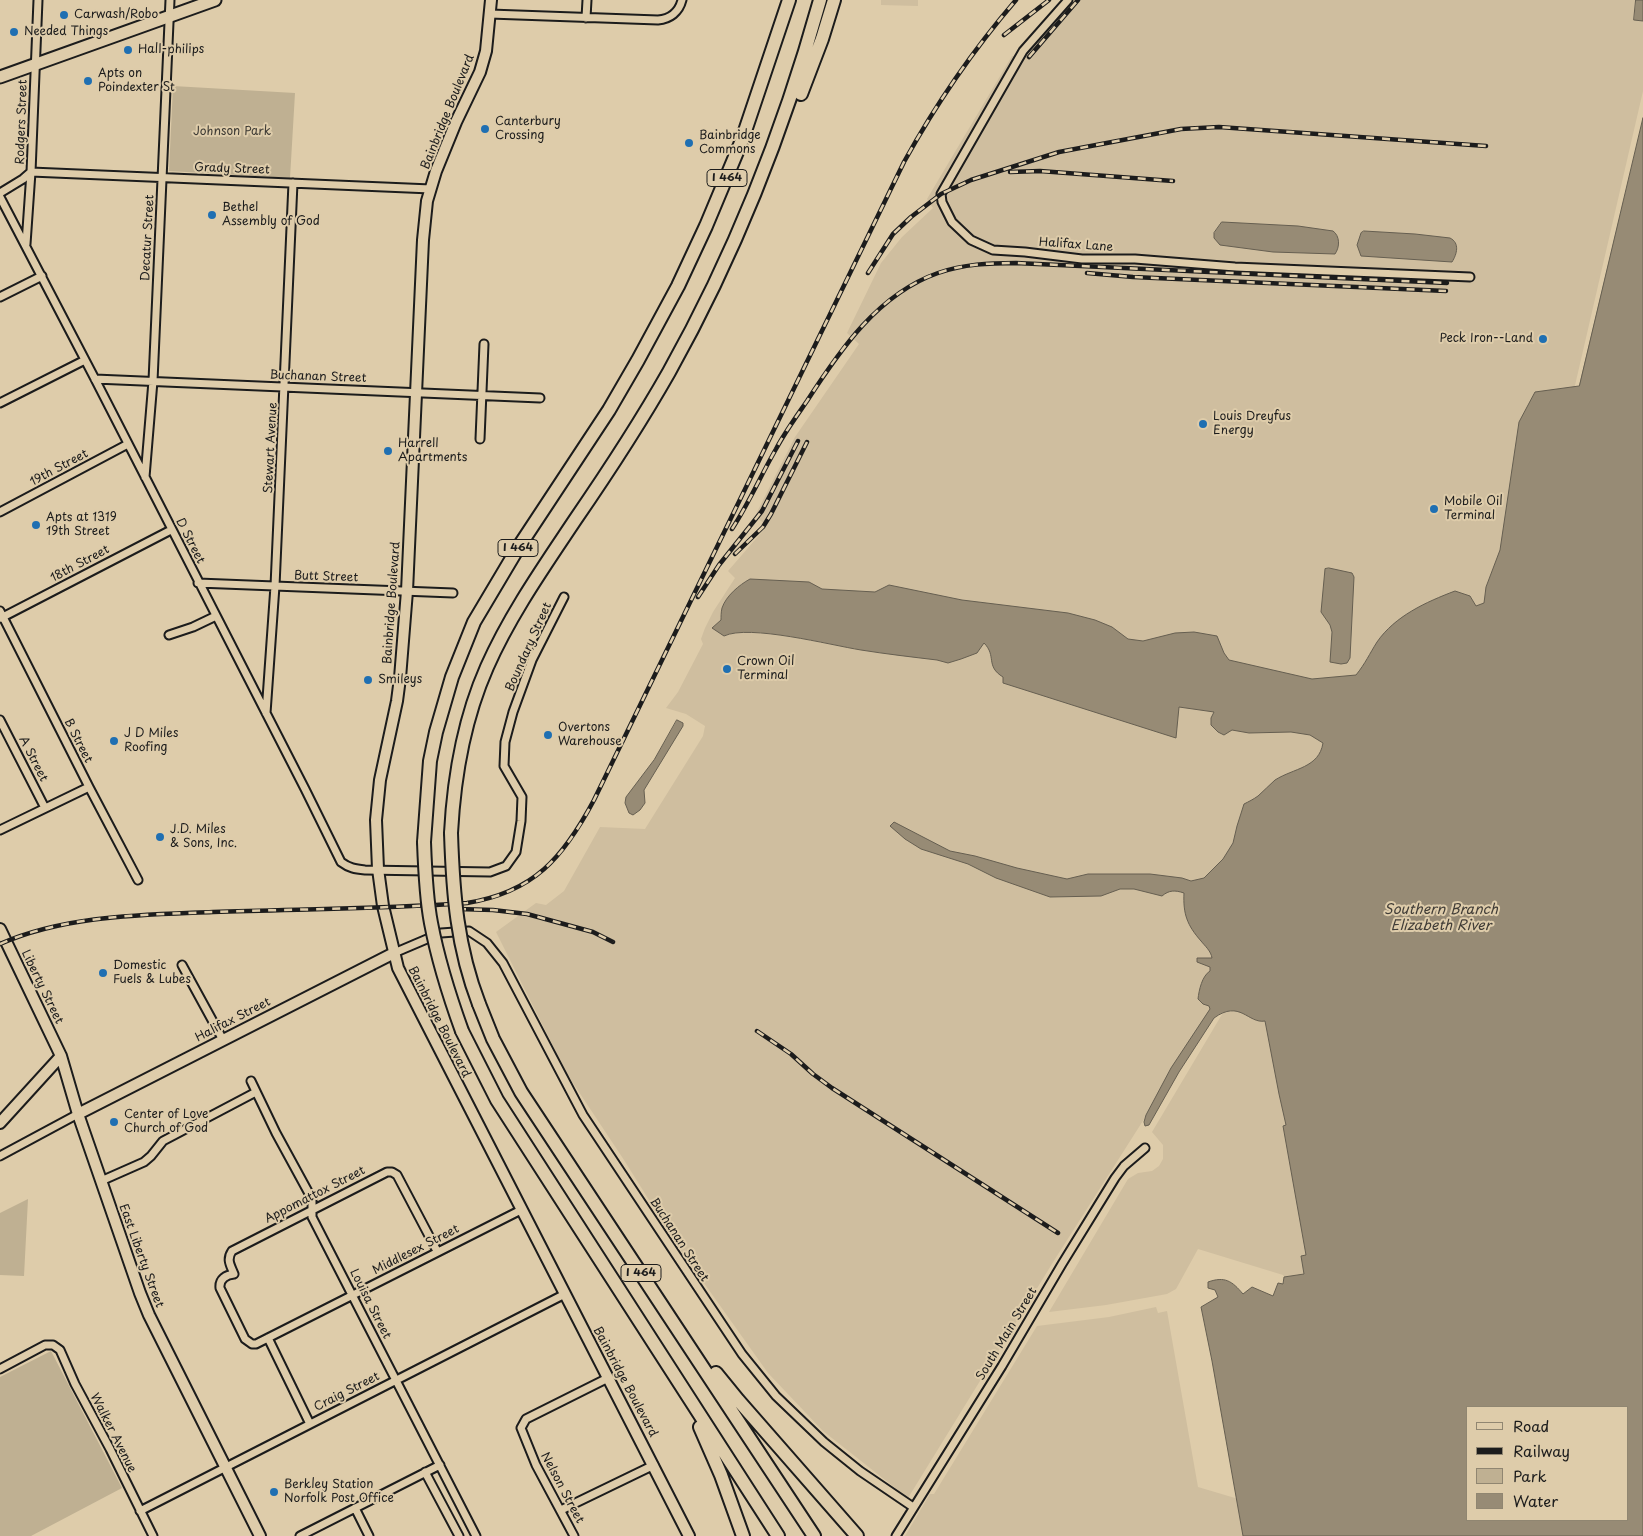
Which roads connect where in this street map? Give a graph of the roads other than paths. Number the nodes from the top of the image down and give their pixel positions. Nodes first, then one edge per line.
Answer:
1 (38, 0) edge
2 (170, 0) edge
3 (215, 0) edge
4 (491, 0) edge
5 (587, 0) edge
6 (682, 0) edge
7 (780, 0) edge
8 (789, 0) edge
9 (820, 0) edge
10 (834, 0) edge
11 (1068, 0) edge
12 (490, 14) junction
13 (169, 17) junction
14 (586, 18) junction
15 (35, 65) junction
16 (765, 73) junction
17 (0, 77) edge
18 (31, 172) junction
19 (162, 178) junction
20 (760, 182) junction
21 (293, 183) junction
22 (431, 189) junction
23 (0, 195) edge
24 (26, 245) junction
25 (42, 276) junction
26 (1470, 277) dead end
27 (0, 298) edge
28 (484, 344) dead end
29 (85, 360) junction
30 (95, 378) junction
31 (153, 381) junction
32 (285, 387) junction
33 (415, 392) junction
34 (482, 395) junction
35 (540, 398) dead end
36 (0, 403) edge
37 (480, 439) dead end
38 (128, 444) junction
39 (145, 477) junction
40 (0, 512) edge
41 (171, 530) junction
42 (198, 583) junction
43 (275, 586) junction
44 (407, 591) junction
45 (453, 593) dead end
46 (564, 597) dead end
47 (1, 615) edge
48 (216, 616) junction
49 (169, 635) dead end
50 (266, 714) junction
51 (0, 720) edge
52 (89, 787) junction
53 (46, 808) junction
54 (0, 830) edge
55 (378, 869) junction
56 (138, 880) dead end
57 (0, 929) edge
58 (483, 940) joint
59 (394, 953) junction
60 (182, 964) dead end
61 (223, 1040) junction
62 (61, 1056) junction
63 (251, 1081) dead end
64 (256, 1092) junction
65 (78, 1114) junction
66 (0, 1123) edge
67 (1145, 1148) dead end
68 (0, 1156) edge
69 (101, 1181) junction
70 (312, 1209) junction
71 (522, 1210) junction
72 (437, 1251) junction
73 (651, 1289) junction
74 (565, 1294) junction
75 (352, 1296) junction
76 (268, 1338) junction
77 (0, 1369) edge
78 (670, 1369) junction
79 (608, 1378) junction
80 (396, 1380) junction
81 (310, 1424) junction
82 (440, 1465) junction
83 (654, 1465) junction
84 (226, 1467) junction
85 (425, 1472) junction
86 (913, 1507) junction
87 (355, 1508) junction
88 (561, 1510) junction
89 (140, 1511) junction
90 (153, 1536) edge
91 (260, 1536) edge
92 (300, 1536) edge
93 (369, 1536) edge
94 (459, 1536) edge
95 (476, 1536) edge
96 (574, 1536) edge
97 (689, 1536) edge
98 (743, 1536) edge
99 (778, 1536) edge
100 (814, 1536) edge
101 (857, 1536) edge
102 (896, 1536) edge

1 - 15 street, Rodgers Street
2 - 13 street, Decatur Street
3 - 13 main road
4 - 12 street, Bainbridge Boulevard
5 - 14 street
6 - 14 street
7 - 16 highway
8 - 16 highway, I 464
9 - 20 highway, I 464
10 - 20 highway
11 - 26 street, Halifax Lane
12 - 14 street
12 - 22 street, Bainbridge Boulevard
13 - 15 main road
13 - 19 street, Decatur Street
15 - 17 main road
15 - 18 street, Rodgers Street
16 - 78 highway, I 464, bridge
18 - 19 street, Grady Street
18 - 23 street
18 - 24 street, Rodgers Street
19 - 21 street, Grady Street
19 - 31 street, Decatur Street
20 - 73 highway, I 464, bridge
21 - 22 street, Grady Street
21 - 32 street, Stewart Avenue
22 - 33 street, Bainbridge Boulevard
23 - 24 street, D Street
24 - 25 street, D Street
25 - 27 street
25 - 29 street, D Street
28 - 34 street
29 - 30 street, D Street
29 - 36 street
30 - 31 street, Buchanan Street
30 - 38 street, D Street
31 - 32 street, Buchanan Street
31 - 39 street, Decatur Street
32 - 33 street, Buchanan Street
32 - 43 street, Stewart Avenue
33 - 34 street, Buchanan Street
33 - 44 street, Bainbridge Boulevard
34 - 35 street, Buchanan Street
34 - 37 street
38 - 39 street, D Street
38 - 40 street, 19th Street
39 - 41 street, D Street
41 - 42 street, D Street
41 - 47 street, 18th Street
42 - 43 street, Butt Street
42 - 48 street, D Street
43 - 44 street, Butt Street
43 - 50 street, Stewart Avenue
44 - 45 street, Butt Street
44 - 55 street, Bainbridge Boulevard
46 - 55 street, Boundary Street
47 - 52 street, B Street
48 - 49 street
48 - 50 street, D Street
50 - 55 street, D Street
51 - 53 street, A Street
52 - 53 street
52 - 56 street, B Street
53 - 54 street
55 - 59 street, Bainbridge Boulevard
57 - 62 street, Liberty Street
58 - 59 street, Halifax Street
58 - 86 street, Buchanan Street
59 - 61 street, Halifax Street
59 - 71 street, Bainbridge Boulevard
60 - 61 street
61 - 65 street, Halifax Street
62 - 65 street, East Liberty Street
62 - 66 street
63 - 64 street, Louisa Street
64 - 69 street
64 - 70 street, Louisa Street
65 - 68 street, Halifax Street
65 - 69 street, East Liberty Street
67 - 86 street, South Main Street
69 - 84 street, East Liberty Street
70 - 72 street, Appomattox Street
70 - 75 street, Louisa Street
70 - 76 street, Appomattox Street
71 - 72 street, Middlesex Street
71 - 74 street, Bainbridge Boulevard
72 - 75 street, Middlesex Street
73 - 100 highway, I 464
73 - 101 highway
74 - 79 street, Bainbridge Boulevard
74 - 80 street, Craig Street
75 - 76 street, Middlesex Street
75 - 80 street, Louisa Street
76 - 81 street
77 - 89 street, Walker Avenue
78 - 98 highway
78 - 99 highway, I 464
79 - 83 street, Bainbridge Boulevard
79 - 88 street, Nelson Street
80 - 81 street, Craig Street
80 - 82 street, Louisa Street
81 - 84 street, Craig Street
82 - 85 street
82 - 95 street, Louisa Street
83 - 88 street
83 - 97 street, Bainbridge Boulevard
84 - 89 street, Craig Street
84 - 91 street, East Liberty Street
85 - 87 street
85 - 94 street
86 - 102 street, South Main Street
87 - 92 street
87 - 93 street
88 - 96 street, Nelson Street
89 - 90 street, Walker Avenue

